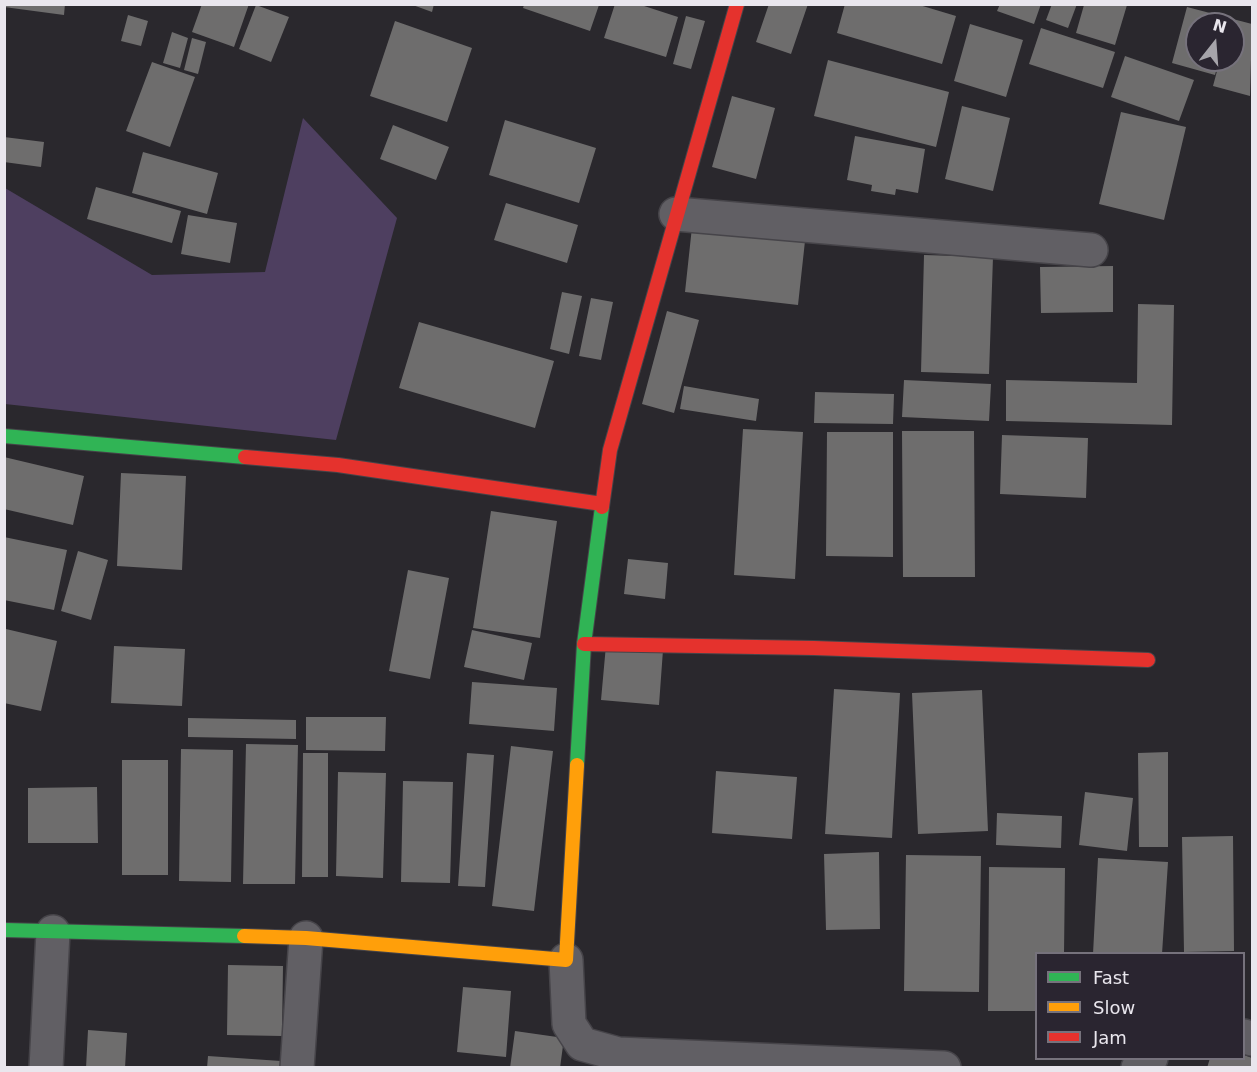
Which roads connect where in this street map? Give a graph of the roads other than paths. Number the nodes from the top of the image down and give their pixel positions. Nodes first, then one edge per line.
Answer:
1 (737, 4) edge
2 (676, 214) junction
3 (1091, 250) dead end
4 (4, 436) edge
5 (602, 504) junction
6 (585, 644) junction
7 (1148, 660) dead end
8 (4, 930) edge
9 (53, 932) junction
10 (306, 938) junction
11 (566, 960) junction
12 (46, 1068) edge
13 (297, 1068) edge
14 (944, 1068) edge

1 - 2 street
2 - 3 street
2 - 5 street
4 - 5 street
5 - 6 street
6 - 7 street
6 - 11 street
8 - 9 street
9 - 10 street
9 - 12 street
10 - 11 street
10 - 13 street
11 - 14 street

